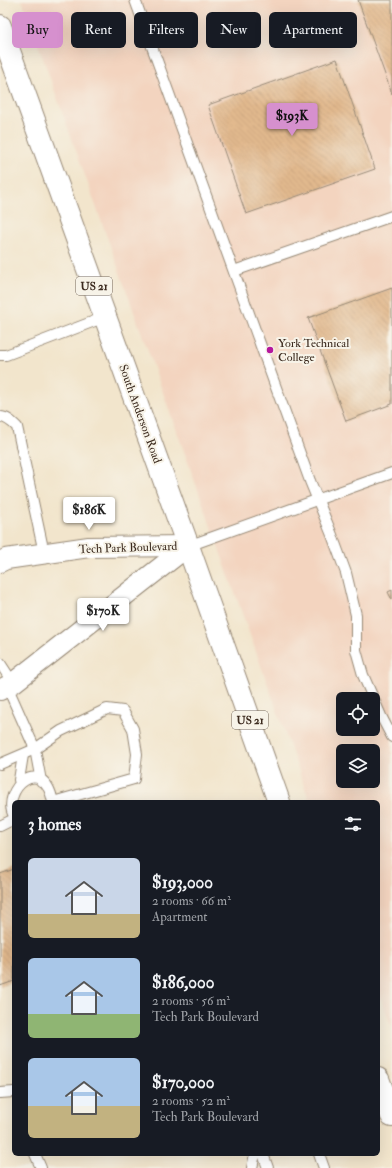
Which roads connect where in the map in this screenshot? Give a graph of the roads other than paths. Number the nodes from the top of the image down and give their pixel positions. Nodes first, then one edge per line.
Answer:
1 (135, 0) edge
2 (0, 26) edge
3 (392, 216) edge
4 (234, 271) junction
5 (105, 318) junction
6 (0, 355) edge
7 (0, 416) edge
8 (392, 473) edge
9 (316, 499) junction
10 (188, 546) junction
11 (44, 554) junction
12 (0, 562) edge
13 (0, 663) edge
14 (7, 686) edge
15 (392, 737) edge
16 (35, 749) junction
17 (23, 755) junction
18 (0, 764) edge
19 (19, 780) junction
20 (41, 781) junction
21 (53, 800) edge
22 (60, 800) edge
23 (278, 800) edge
24 (12, 813) edge
25 (12, 820) edge
26 (0, 826) edge
27 (380, 1084) edge
28 (0, 1093) edge
29 (12, 1094) edge
30 (392, 1116) edge
31 (36, 1156) edge
32 (255, 1156) edge
33 (264, 1156) edge
34 (321, 1156) edge
35 (41, 1168) edge
36 (252, 1168) edge
37 (268, 1168) edge
38 (324, 1168) edge

1 - 4 lane
2 - 5 main road, South Anderson Road / US 21
3 - 4 lane
4 - 9 lane
5 - 6 lane
5 - 10 main road, South Anderson Road / US 21
7 - 11 lane
8 - 9 lane
9 - 10 lane
9 - 15 lane
10 - 11 street, Tech Park Boulevard
10 - 14 street, Tech Park Boulevard
10 - 23 main road, South Anderson Road / US 21
11 - 12 street, Tech Park Boulevard
13 - 14 lane
14 - 16 lane
16 - 17 lane
16 - 20 lane
16 - 22 lane
17 - 18 lane
17 - 19 lane
19 - 20 lane
19 - 24 lane
20 - 21 lane
25 - 26 lane
27 - 30 main road
28 - 29 lane
31 - 35 lane
32 - 36 lane
33 - 37 lane
34 - 38 lane

